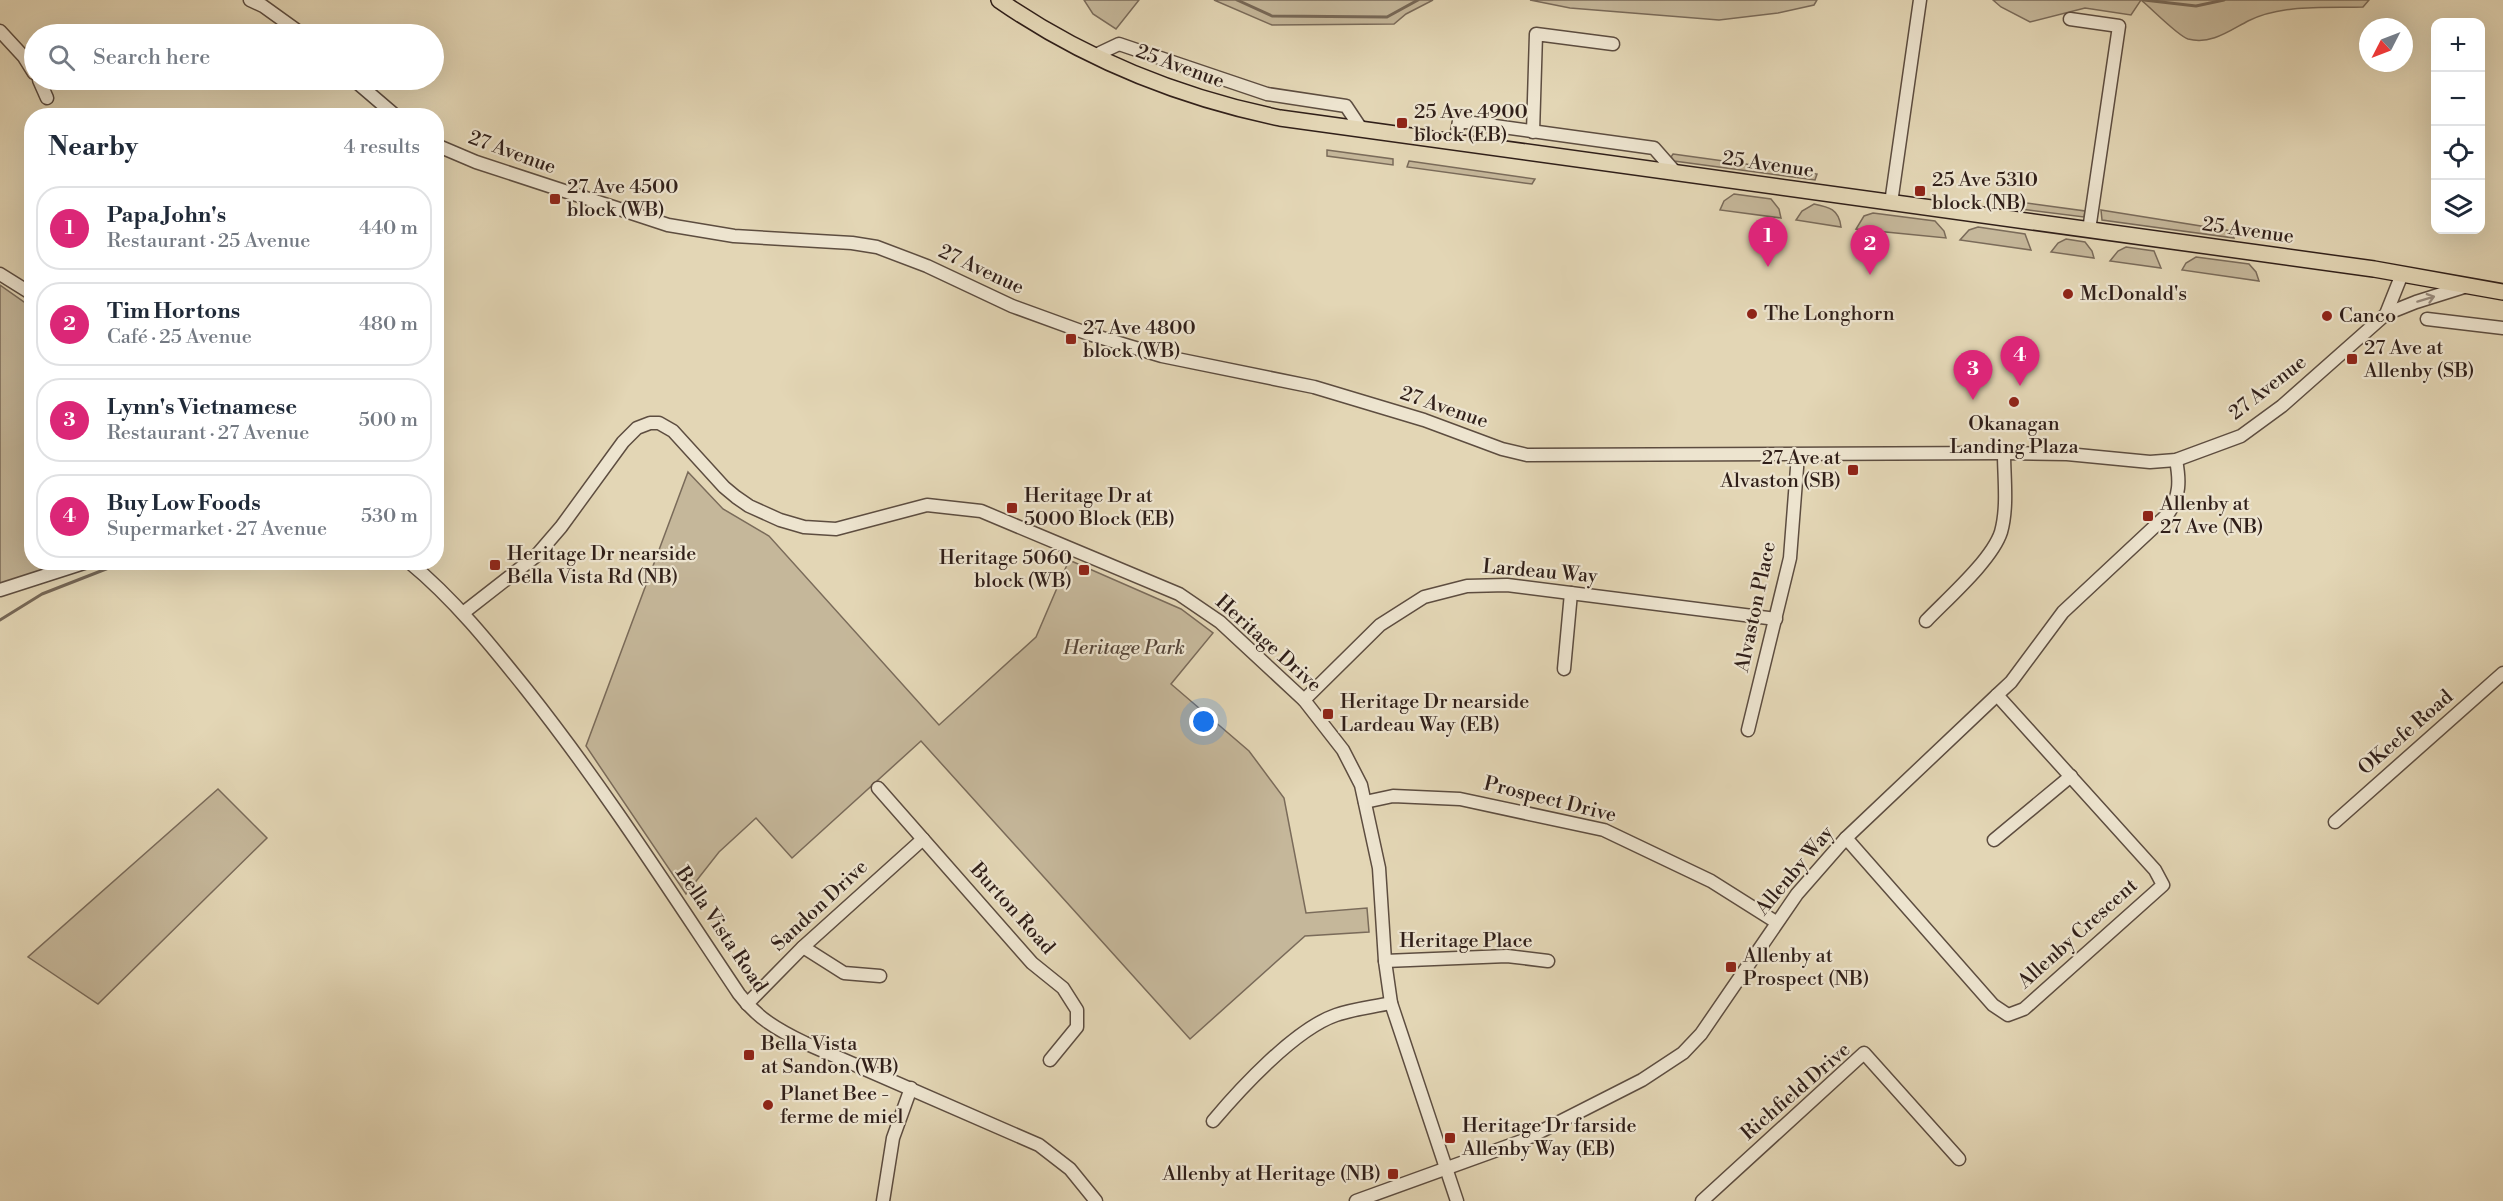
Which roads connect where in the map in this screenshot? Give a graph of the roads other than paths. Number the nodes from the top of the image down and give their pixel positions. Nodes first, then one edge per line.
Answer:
1 (250, 0) edge
2 (999, 0) edge
3 (1920, 0) edge
4 (266, 3) edge
5 (2070, 19) dead end
6 (290, 24) edge
7 (0, 31) edge
8 (1613, 44) dead end
9 (1100, 53) dead end
10 (24, 57) edge
11 (43, 90) edge
12 (366, 90) edge
13 (47, 98) dead end
14 (387, 108) edge
15 (1362, 130) junction
16 (1533, 132) junction
17 (1455, 143) junction
18 (444, 148) edge
19 (1676, 173) junction
20 (1891, 203) junction
21 (2089, 230) junction
22 (0, 274) edge
23 (2402, 274) junction
24 (2467, 286) junction
25 (24, 289) edge
26 (2503, 292) edge
27 (2386, 314) junction
28 (2427, 319) dead end
29 (2503, 328) edge
30 (2004, 453) junction
31 (1798, 455) junction
32 (2176, 460) junction
33 (62, 570) edge
34 (417, 570) edge
35 (0, 590) edge
36 (1571, 593) junction
37 (463, 613) junction
38 (1776, 619) junction
39 (1926, 621) dead end
40 (1564, 669) dead end
41 (2503, 673) edge
42 (1997, 695) junction
43 (1304, 700) junction
44 (1748, 730) dead end
45 (2071, 776) junction
46 (878, 788) dead end
47 (1365, 802) junction
48 (2335, 822) dead end
49 (1846, 838) junction
50 (923, 839) junction
51 (1994, 840) dead end
52 (1776, 922) junction
53 (803, 946) junction
54 (1385, 961) junction
55 (1548, 961) dead end
56 (879, 976) dead end
57 (1391, 1003) junction
58 (747, 1004) junction
59 (1050, 1060) dead end
60 (911, 1088) junction
61 (1213, 1121) dead end
62 (1959, 1159) dead end
63 (1446, 1170) junction
64 (883, 1201) edge
65 (1096, 1201) edge
66 (1356, 1201) edge
67 (1457, 1201) edge
68 (1702, 1201) edge

1 - 4 street
2 - 15 main road, 25 Avenue
3 - 20 street
4 - 6 street
5 - 21 street
7 - 10 street
8 - 16 street
9 - 15 street, 25 Avenue
11 - 13 street
12 - 14 street
15 - 17 main road, 25 Avenue
16 - 17 street
16 - 19 street
17 - 19 main road, 25 Avenue
18 - 31 street, 27 Avenue
19 - 20 main road, 25 Avenue
20 - 21 main road, 25 Avenue
21 - 23 main road, 25 Avenue
22 - 25 street
23 - 24 main road, 25 Avenue
23 - 27 street, 27 Avenue
24 - 26 main road, 25 Avenue
27 -> 24 street
27 - 32 street, 27 Avenue
28 - 29 street
30 - 31 street, 27 Avenue
30 - 32 street, 27 Avenue
30 - 39 street
31 - 38 street, Alvaston Place
32 - 42 street, Allenby Way
33 - 35 street
34 - 37 street, Bella Vista Road
36 - 38 street, Lardeau Way
36 - 40 street
36 - 43 street, Lardeau Way
37 - 43 street, Heritage Drive
37 - 58 street, Bella Vista Road
38 - 44 street, Alvaston Place
41 - 48 street, OKeefe Road
42 - 45 street, Allenby Crescent
42 - 49 street, Allenby Way
43 - 47 street, Heritage Drive
45 - 49 street, Allenby Crescent
45 - 51 street
46 - 50 street, Burton Road
47 - 52 street, Prospect Drive
47 - 54 street, Heritage Drive
49 - 52 street, Allenby Way
50 - 53 street, Sandon Drive
50 - 59 street, Burton Road
52 - 63 street, Allenby Way
53 - 56 street
53 - 58 street, Sandon Drive
54 - 55 street, Heritage Place
54 - 57 street, Heritage Drive
57 - 61 street
57 - 63 street, Heritage Drive
58 - 60 street, Bella Vista Road
60 - 64 street
60 - 65 street, Bella Vista Road
62 - 68 street, Richfield Drive
63 - 66 street, Allenby Way
63 - 67 street, Heritage Drive

